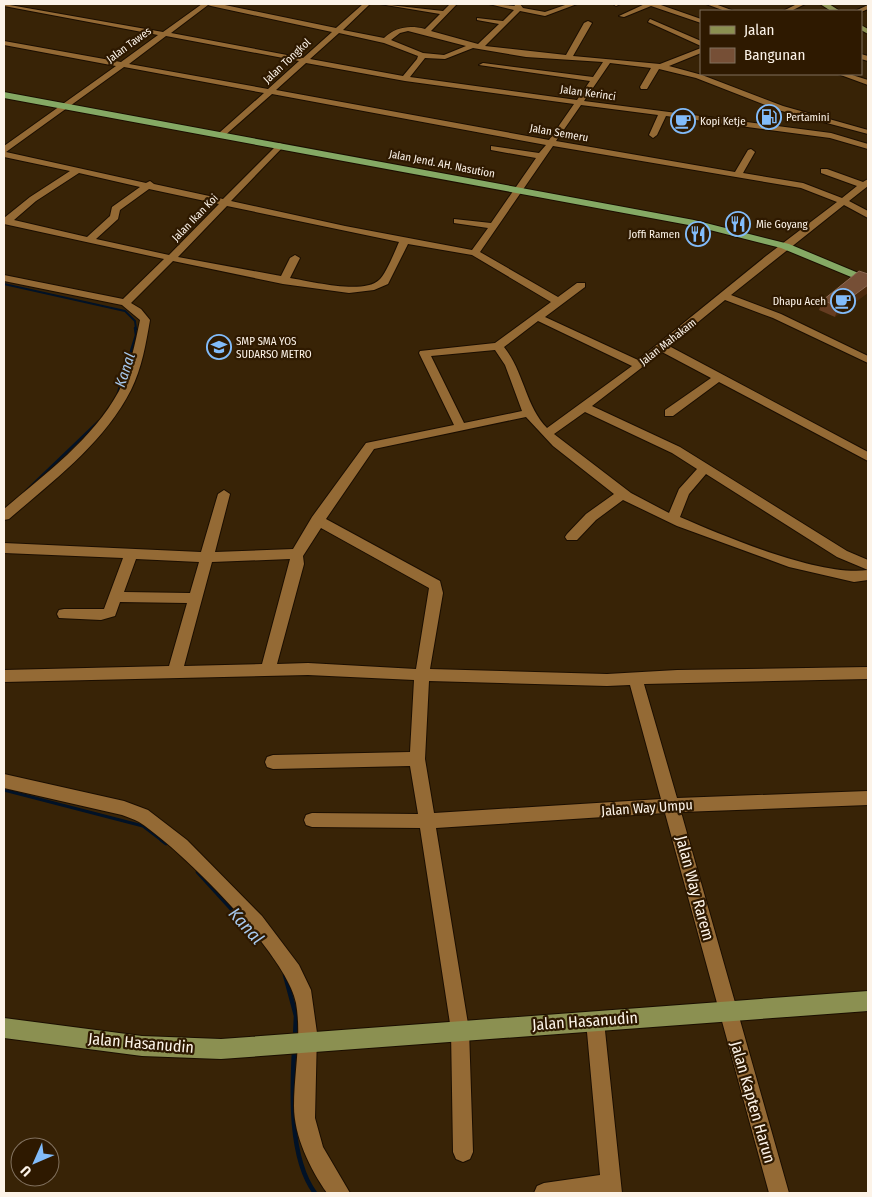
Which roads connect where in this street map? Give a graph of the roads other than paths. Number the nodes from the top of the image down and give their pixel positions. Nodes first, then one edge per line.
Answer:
1 (4, 4) edge
2 (206, 4) edge
3 (211, 4) edge
4 (367, 4) edge
5 (382, 4) edge
6 (454, 4) edge
7 (492, 4) edge
8 (574, 4) edge
9 (651, 4) edge
10 (709, 4) edge
11 (802, 4) edge
12 (820, 4) edge
13 (826, 5) edge
14 (518, 6) edge
15 (728, 10) edge
16 (788, 10) edge
17 (839, 10) edge
18 (445, 14) junction
19 (622, 16) dead end
20 (479, 19) dead end
21 (650, 21) dead end
22 (700, 22) edge
23 (503, 23) junction
24 (588, 23) dead end
25 (336, 31) junction
26 (426, 32) junction
27 (164, 33) junction
28 (386, 41) junction
29 (4, 43) edge
30 (700, 44) edge
31 (475, 47) junction
32 (700, 50) edge
33 (520, 54) junction
34 (422, 55) junction
35 (569, 56) junction
36 (608, 60) junction
37 (305, 61) junction
38 (122, 65) junction
39 (483, 65) dead end
40 (658, 67) junction
41 (514, 68) junction
42 (845, 75) edge
43 (405, 79) junction
44 (593, 79) junction
45 (868, 83) edge
46 (644, 87) dead end
47 (271, 91) junction
48 (4, 95) edge
49 (577, 103) junction
50 (65, 106) junction
51 (663, 114) junction
52 (777, 118) junction
53 (868, 132) edge
54 (222, 135) junction
55 (653, 135) dead end
56 (551, 143) junction
57 (279, 146) junction
58 (868, 147) edge
59 (494, 148) dead end
60 (4, 152) edge
61 (751, 152) dead end
62 (540, 156) junction
63 (80, 169) junction
64 (824, 171) dead end
65 (738, 175) junction
66 (150, 184) junction
67 (866, 184) edge
68 (516, 191) junction
69 (843, 201) junction
70 (225, 202) junction
71 (868, 215) edge
72 (458, 220) dead end
73 (5, 221) edge
74 (495, 226) junction
75 (89, 240) junction
76 (405, 240) junction
77 (785, 246) junction
78 (475, 253) junction
79 (171, 258) junction
80 (295, 258) dead end
81 (4, 278) edge
82 (283, 281) junction
83 (868, 281) edge
84 (581, 285) dead end
85 (725, 296) junction
86 (559, 302) junction
87 (125, 303) junction
88 (537, 317) junction
89 (498, 346) junction
90 (662, 347) junction
91 (868, 360) edge
92 (639, 365) junction
93 (718, 377) junction
94 (584, 406) junction
95 (529, 413) junction
96 (669, 413) dead end
97 (461, 428) junction
98 (547, 434) junction
99 (868, 457) edge
100 (704, 468) junction
101 (224, 494) dead end
102 (623, 494) junction
103 (4, 516) edge
104 (673, 519) junction
105 (317, 520) junction
106 (572, 537) dead end
107 (4, 548) edge
108 (131, 553) junction
109 (205, 556) junction
110 (296, 556) junction
111 (868, 565) edge
112 (868, 575) edge
113 (114, 597) junction
114 (196, 598) junction
115 (64, 614) dead end
116 (268, 669) junction
117 (175, 672) junction
118 (868, 672) edge
119 (422, 675) junction
120 (4, 676) edge
121 (636, 680) junction
122 (417, 759) junction
123 (273, 762) dead end
124 (4, 781) edge
125 (868, 798) edge
126 (672, 805) junction
127 (312, 820) dead end
128 (426, 821) junction
129 (868, 1000) edge
130 (727, 1011) junction
131 (595, 1021) junction
132 (4, 1028) edge
133 (460, 1030) junction
134 (304, 1043) junction
135 (463, 1152) dead end
136 (612, 1189) edge
137 (340, 1193) edge
138 (544, 1193) edge
139 (779, 1193) edge

1 - 27 street, Jalan Kerinci
2 - 27 street, Jalan Tawes
3 - 25 street
4 - 25 street, Jalan Tongkol
5 - 18 street
6 - 18 street
7 - 14 street
8 - 14 street
9 - 19 street
9 - 22 street
10 - 15 street
11 - 16 street
12 - 13 main road
13 - 17 street
14 - 23 street
18 - 26 street
20 - 23 street
21 - 30 street
23 - 31 street
24 - 35 street
25 - 28 street
25 - 37 street, Jalan Tongkol
26 - 28 street
26 - 31 street
27 - 37 street, Jalan Kerinci
27 - 38 street, Jalan Tawes
28 - 34 street
29 - 38 street, Jalan Semeru
31 - 33 street
31 - 34 street
32 - 40 street
33 - 35 street
33 - 41 street
34 - 43 street
35 - 36 street
36 - 40 street
36 - 44 street
37 - 43 street, Jalan Kerinci
37 - 47 street, Jalan Tongkol
38 - 47 street, Jalan Semeru
38 - 50 street, Jalan Tawes
39 - 41 street
40 - 46 street
40 - 52 street
41 - 44 street
42 - 45 street
43 - 49 street, Jalan Kerinci
44 - 49 street
47 - 54 street, Jalan Tongkol
47 - 56 street, Jalan Semeru
48 - 50 highway, Jalan Jend. AH. Nasution
49 - 51 street, Jalan Kerinci
49 - 56 street
50 - 54 highway, Jalan Jend. AH. Nasution
50 - 60 street, Jalan Tawes
51 - 52 street, Jalan Kerinci
51 - 55 street
52 - 53 street
52 - 58 street, Jalan Kerinci
54 - 57 highway, Jalan Jend. AH. Nasution
56 - 62 street
56 - 65 street, Jalan Semeru
57 - 68 highway, Jalan Jend. AH. Nasution
57 - 70 street, Jalan Ikan Koi
59 - 62 street
60 - 63 street
61 - 65 street
62 - 68 street
63 - 66 street
63 - 73 street
64 - 67 street
65 - 69 street, Jalan Semeru
66 - 70 street
66 - 75 street
67 - 69 street, Jalan Mahakam
68 - 74 street
68 - 77 highway, Jalan Jend. AH. Nasution
69 - 71 street, Jalan Semeru
69 - 77 street, Jalan Mahakam
70 - 76 street
70 - 79 street, Jalan Ikan Koi
72 - 74 street
73 - 75 street
74 - 78 street
75 - 79 street
76 - 78 street
76 - 82 street
77 - 83 highway, Jalan Jend. AH. Nasution
77 - 85 street, Jalan Mahakam
78 - 86 street
79 - 82 street
79 - 87 street, Jalan Ikan Koi
80 - 82 street
81 - 87 street
84 - 86 street
85 - 90 street, Jalan Mahakam
85 - 91 street
86 - 88 street
87 - 103 street
88 - 89 street
88 - 92 street
89 - 95 street
89 - 97 street
90 - 92 street, Jalan Mahakam
90 - 93 street
92 - 94 street, Jalan Mahakam
93 - 96 street
93 - 99 street
94 - 98 street, Jalan Mahakam
94 - 100 street
95 - 97 street
95 - 98 street
97 - 105 street
98 - 102 street
100 - 104 street
100 - 111 street
101 - 109 street
102 - 104 street
102 - 106 street
104 - 112 street
105 - 110 street
105 - 119 street
107 - 108 street
108 - 109 street
108 - 113 street
109 - 110 street
109 - 114 street
110 - 116 street
113 - 114 street
113 - 115 street
114 - 117 street
116 - 117 street
116 - 119 street
117 - 120 street
118 - 121 street
119 - 121 street
119 - 122 street
121 - 126 street, Jalan Way Rarem
122 - 123 street
122 - 128 street
124 - 134 street
125 - 126 street, Jalan Way Umpu
126 - 128 street, Jalan Way Umpu
126 - 130 street, Jalan Way Rarem
127 - 128 street, Jalan Way Umpu
128 - 133 street
129 - 130 main road, Jalan Hasanudin
130 - 131 main road, Jalan Hasanudin
130 - 139 street, Jalan Kapten Harun
131 - 133 main road, Jalan Hasanudin
131 - 136 street
132 - 134 main road, Jalan Hasanudin
133 - 134 main road, Jalan Hasanudin
133 - 135 street
134 - 137 street
136 - 138 street

